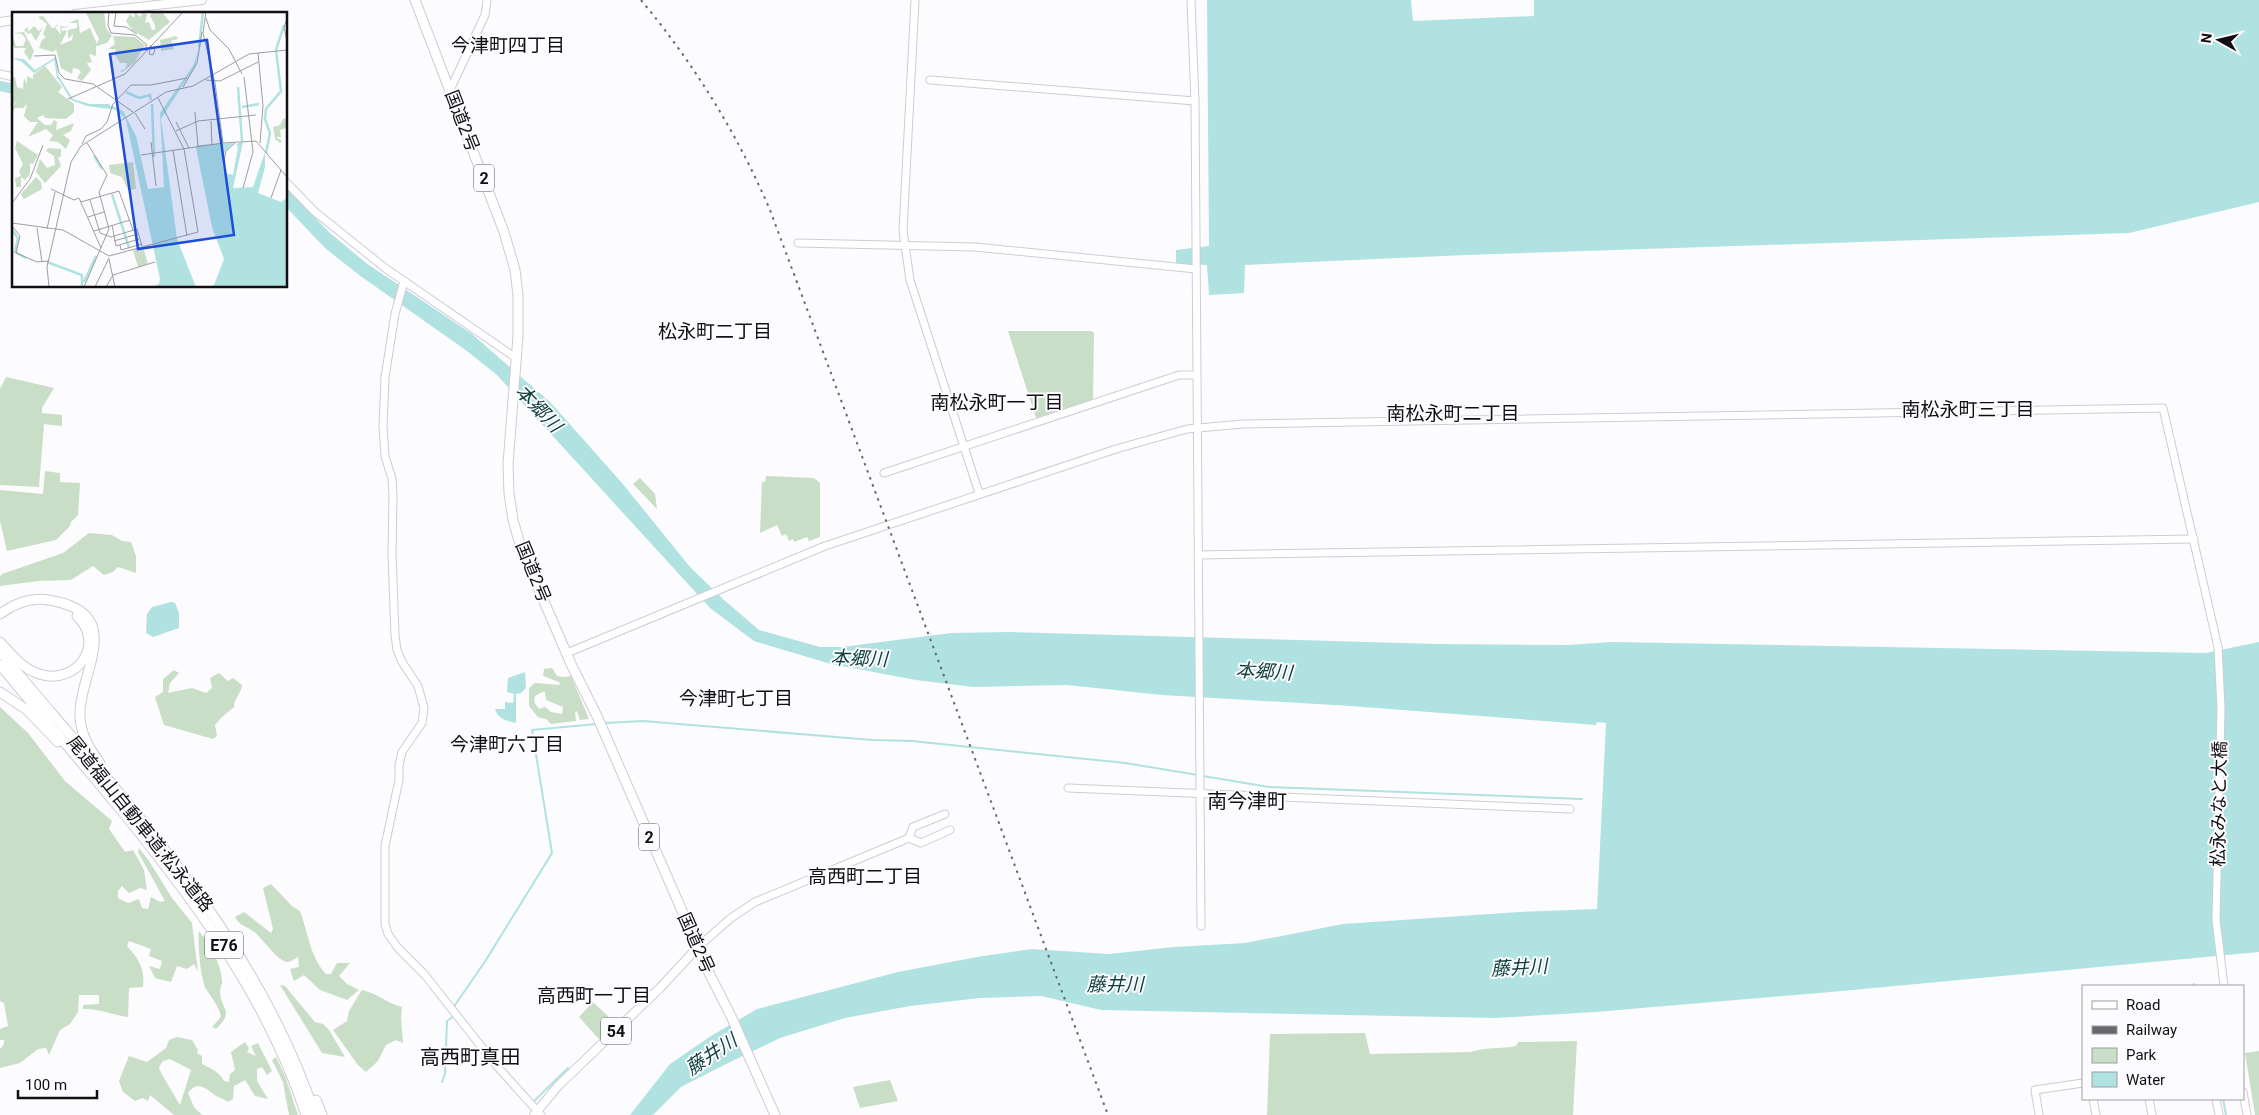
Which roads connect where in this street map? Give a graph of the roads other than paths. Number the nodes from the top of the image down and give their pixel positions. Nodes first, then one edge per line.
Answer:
1 (202, 0) edge
2 (415, 0) edge
3 (487, 0) edge
4 (915, 0) edge
5 (1191, 0) edge
6 (93, 12) edge
7 (930, 80) dead end
8 (450, 90) junction
9 (1195, 101) junction
10 (288, 184) edge
11 (798, 243) dead end
12 (905, 246) junction
13 (1196, 267) junction
14 (404, 281) junction
15 (516, 361) junction
16 (1196, 375) junction
17 (1197, 428) junction
18 (964, 445) junction
19 (884, 473) dead end
20 (979, 493) junction
21 (2194, 539) junction
22 (1198, 555) junction
23 (0, 614) edge
24 (0, 621) edge
25 (0, 642) edge
26 (0, 652) edge
27 (567, 653) junction
28 (0, 665) edge
29 (0, 692) edge
30 (1068, 788) dead end
31 (1200, 794) junction
32 (108, 795) junction
33 (1570, 809) dead end
34 (944, 814) dead end
35 (137, 816) junction
36 (950, 830) dead end
37 (909, 838) junction
38 (1201, 926) dead end
39 (698, 947) junction
40 (2224, 985) edge
41 (267, 1019) junction
42 (284, 1037) junction
43 (2082, 1083) edge
44 (2244, 1098) edge
45 (2093, 1100) edge
46 (2150, 1100) edge
47 (2216, 1100) edge
48 (537, 1114) edge
49 (302, 1115) edge
50 (306, 1115) edge
51 (315, 1115) edge
52 (322, 1115) edge
53 (775, 1115) edge
54 (2039, 1115) edge
55 (2096, 1115) edge
56 (2152, 1115) edge
57 (2219, 1115) edge
58 (2247, 1115) edge

1 - 6 main road
2 - 8 highway, 国道2号 / 2
3 - 8 street
4 - 12 street
5 - 9 street
7 - 9 street
8 - 15 highway, 国道2号 / 2
9 - 13 street
10 - 14 street
11 - 12 street
12 - 13 street
12 - 18 street
13 - 16 street
14 - 15 street
14 - 48 street
15 - 27 highway, 国道2号 / 2
16 - 17 street
16 - 18 street
17 - 20 street
17 - 21 street, 松永みなと大橋
17 - 22 street
18 - 19 street
18 - 20 street
20 - 27 street
21 - 22 street
21 - 40 street, 松永みなと大橋
22 - 31 street
23 - 35 highway
24 - 25 highway
26 - 35 highway, 尾道福山自動車道;松永道路 / E76
27 - 39 highway, 国道2号 / 2
28 - 32 highway, 尾道福山自動車道;松永道路 / E76
29 - 32 highway
30 - 31 street
31 - 33 street
31 - 38 street
32 - 41 highway, 尾道福山自動車道;松永道路 / E76
34 - 37 street
35 - 42 highway, 尾道福山自動車道;松永道路 / E76
36 - 37 street
37 - 39 street
39 - 48 main road, 54
39 - 53 highway, 国道2号 / 2
41 - 49 highway
41 - 50 highway, 尾道福山自動車道;松永道路 / E76
42 - 51 highway, 尾道福山自動車道;松永道路 / E76
42 - 52 highway
43 - 54 street
44 - 58 street
45 - 55 street
46 - 56 street
47 - 57 street

